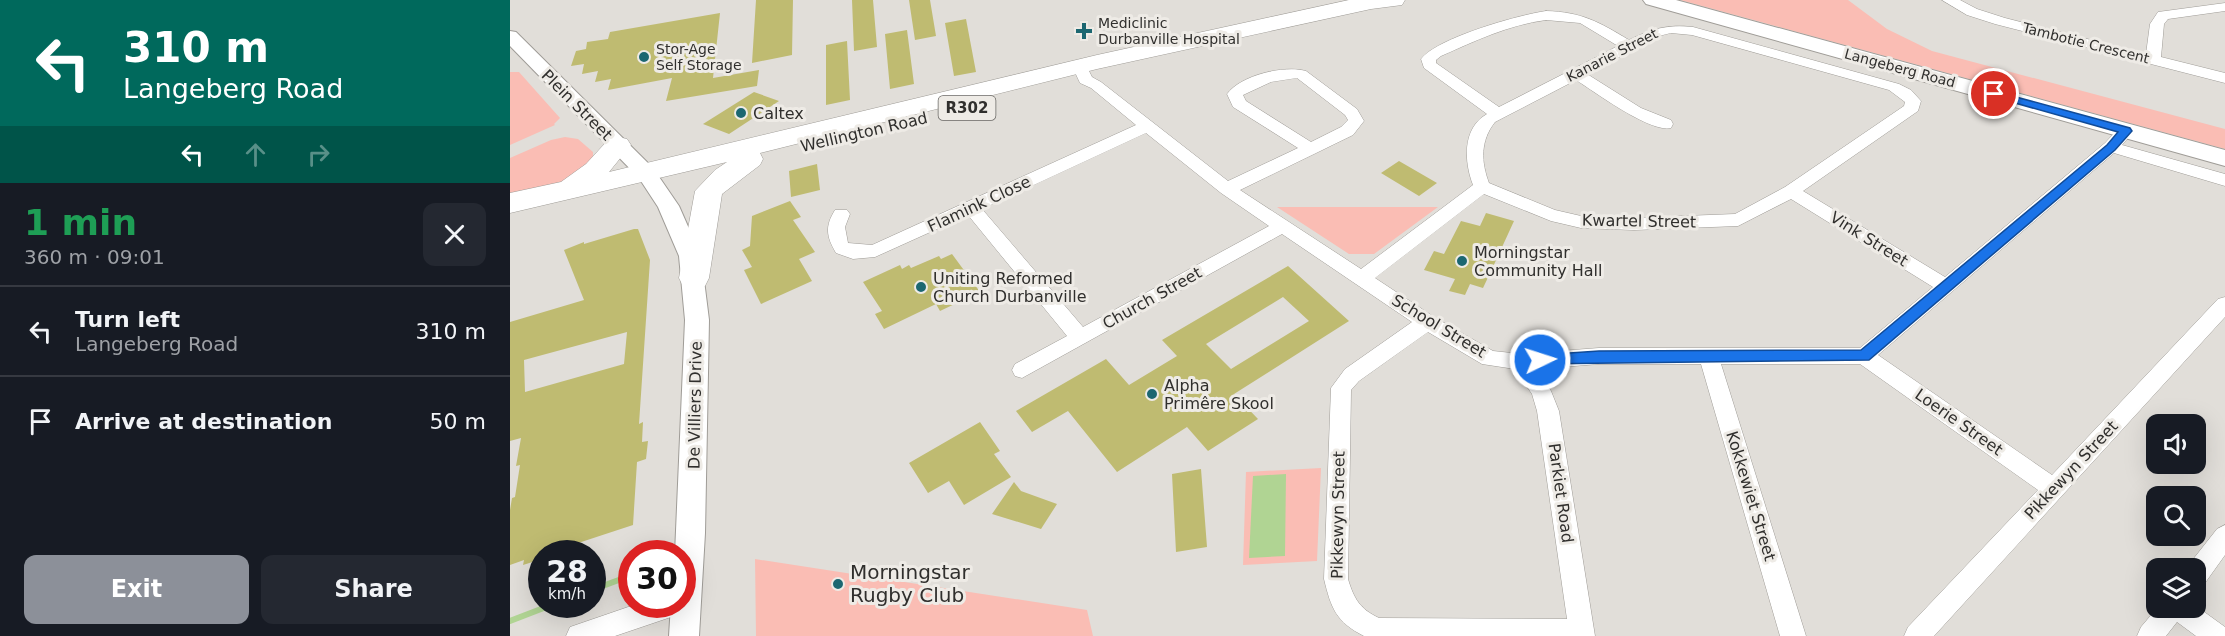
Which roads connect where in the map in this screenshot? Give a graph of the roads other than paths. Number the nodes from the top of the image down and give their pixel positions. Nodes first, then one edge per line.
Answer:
1 (1392, 0) edge
2 (1653, 0) edge
3 (1949, 0) edge
4 (2225, 7) edge
5 (510, 36) edge
6 (1628, 46) junction
7 (2153, 60) junction
8 (1092, 73) junction
9 (1576, 73) junction
10 (2225, 78) edge
11 (1913, 101) joint
12 (1498, 114) junction
13 (1665, 124) dead end
14 (1147, 126) junction
15 (2119, 139) junction
16 (618, 145) junction
17 (1311, 149) junction
18 (2222, 157) edge
19 (750, 159) junction
20 (649, 178) junction
21 (2225, 180) edge
22 (1482, 187) junction
23 (1227, 189) junction
24 (1791, 191) junction
25 (556, 193) junction
26 (510, 203) edge
27 (971, 207) junction
28 (841, 214) dead end
29 (510, 216) edge
30 (1283, 226) junction
31 (694, 278) junction
32 (1362, 278) junction
33 (1946, 286) junction
34 (2225, 304) edge
35 (1426, 322) junction
36 (1080, 338) junction
37 (1864, 356) junction
38 (1708, 357) junction
39 (1521, 362) junction
40 (1022, 370) dead end
41 (2054, 489) junction
42 (2225, 536) edge
43 (685, 540) edge
44 (2206, 562) edge
45 (633, 618) edge
46 (682, 618) edge
47 (2164, 618) edge
48 (2192, 618) edge
49 (1581, 633) edge
50 (579, 636) edge
51 (684, 636) edge
52 (1793, 636) edge
53 (1917, 636) edge
54 (2150, 636) edge
55 (2217, 636) edge

1 - 8 main road, Wellington Road / R302
2 - 15 main road, Langeberg Road
3 - 7 street, Tambotie Crescent
4 - 7 street
5 - 16 street, Plein Street
6 - 9 street, Kanarie Street
6 - 11 street, Kanarie Street
6 - 12 street
7 - 10 street, Tambotie Crescent
8 - 14 street, School Street
8 - 19 main road, Wellington Road / R302
8 - 20 main road, Wellington Road / R302
9 - 12 street, Kanarie Street
9 - 13 street
11 - 24 street, Kwartel Street
12 - 22 street, Kanarie Street
14 - 23 street, School Street
14 - 27 street, Flamink Close
15 - 18 main road, Langeberg Road
15 - 21 street
15 - 33 street
16 - 20 street, Plein Street
16 - 25 main road
17 - 17 street
17 - 23 street
19 - 20 main road, Wellington Road / R302
19 - 31 main road
20 - 25 main road, Wellington Road / R302
20 - 29 main road, Wellington Road / R302
20 - 31 street, De Villiers Drive
22 - 24 street, Kwartel Street
22 - 32 street
23 - 30 street, School Street
24 - 33 street, Vink Street
25 - 26 main road, Wellington Road / R302
27 - 28 street, Flamink Close
27 - 36 street
30 - 32 street, School Street
30 - 36 street, Church Street
31 - 43 street, De Villiers Drive
32 - 35 street, School Street
33 - 37 street
34 - 41 street, Pikkewyn Street
35 - 39 street, School Street
35 - 49 street, Pikkewyn Street
36 - 40 street, Church Street
37 - 38 street, School Street
37 - 41 street, Loerie Street
38 - 39 street, School Street
38 - 52 street, Kokkewiet Street
39 - 49 street, Parkiet Road
41 - 53 street, Pikkewyn Street
42 - 44 street
45 - 50 street
46 - 51 street, De Villiers Drive
47 - 54 street
48 - 55 street

